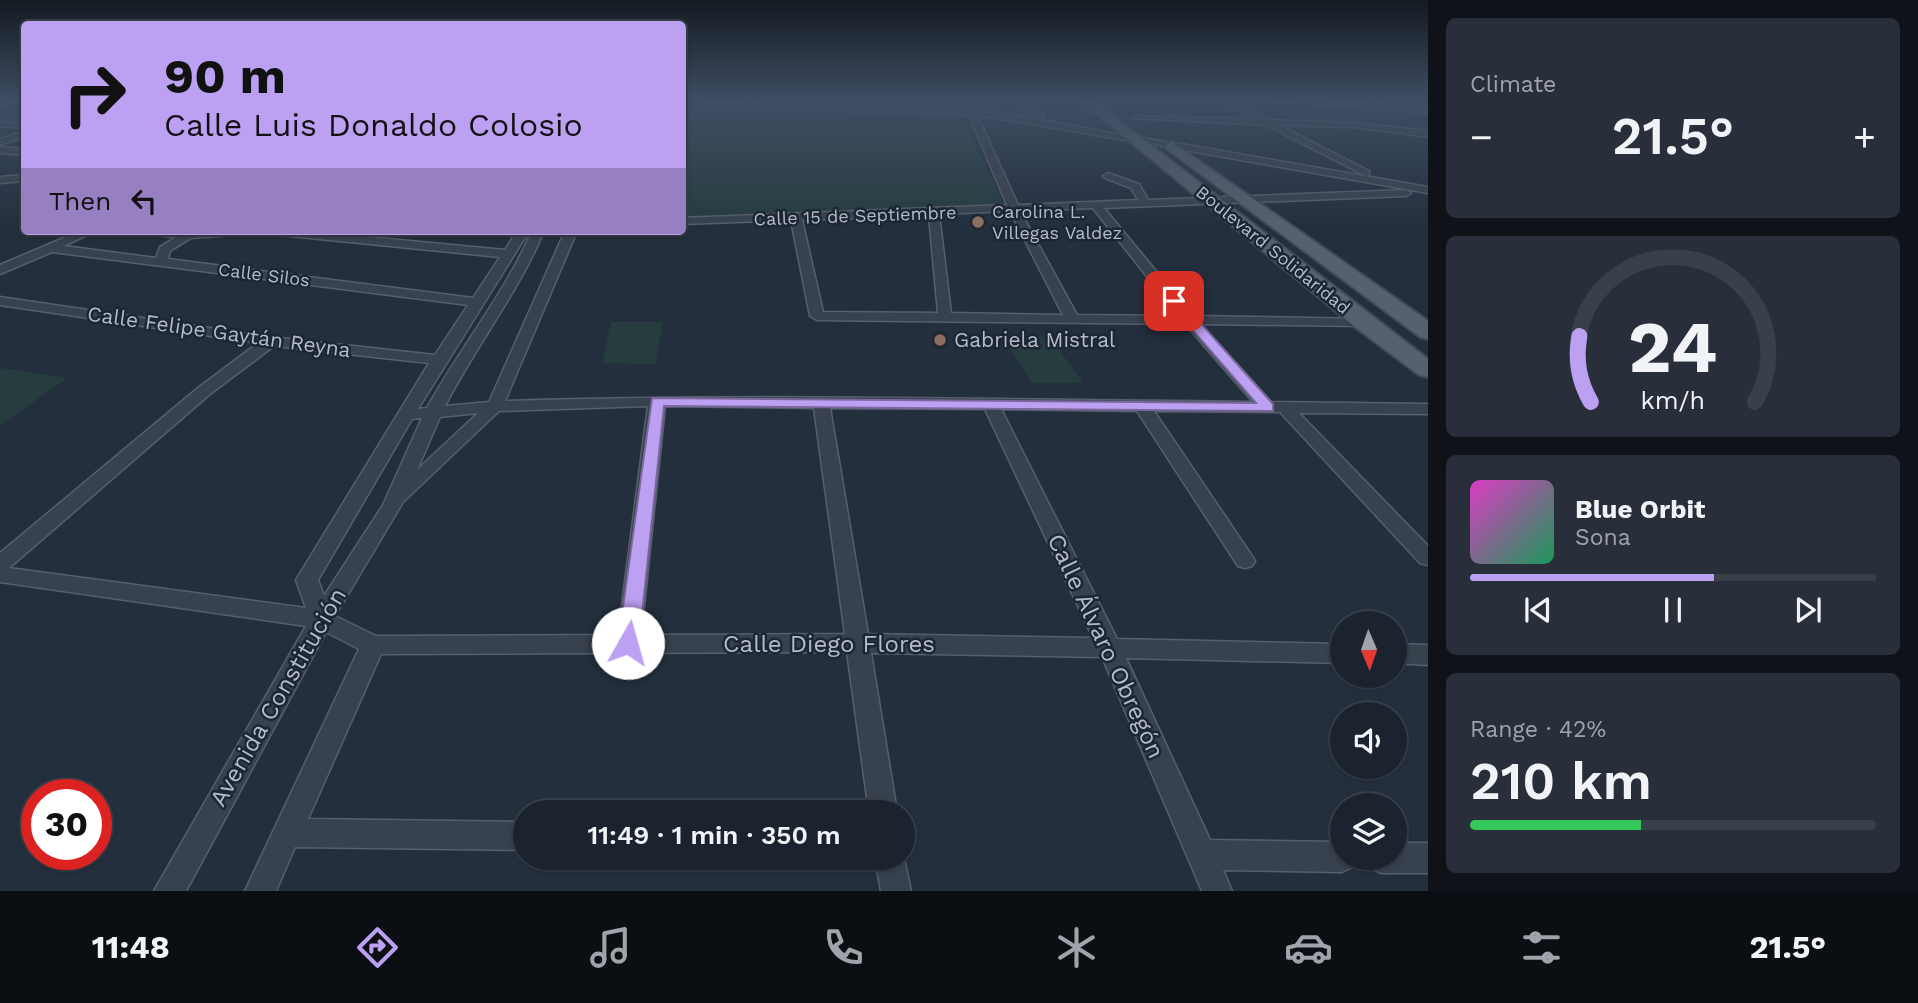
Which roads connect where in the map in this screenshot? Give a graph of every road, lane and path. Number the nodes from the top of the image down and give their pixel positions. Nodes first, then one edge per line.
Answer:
1 (985, 143) edge
2 (1141, 143) edge
3 (1157, 143) edge
4 (1167, 143) edge
5 (1308, 143) edge
6 (1170, 145) junction
7 (0, 150) edge
8 (21, 152) edge
9 (1108, 176) dead end
10 (21, 178) edge
11 (0, 180) edge
12 (1384, 182) junction
13 (1428, 190) edge
14 (1406, 193) junction
15 (1247, 200) junction
16 (1211, 201) junction
17 (1428, 202) edge
18 (1145, 204) junction
19 (1097, 206) junction
20 (1015, 211) junction
21 (934, 214) junction
22 (796, 218) junction
23 (686, 221) edge
24 (81, 235) edge
25 (186, 235) edge
26 (310, 235) edge
27 (520, 235) edge
28 (536, 235) edge
29 (569, 235) edge
30 (50, 248) junction
31 (507, 254) junction
32 (0, 260) edge
33 (18, 262) junction
34 (161, 262) junction
35 (0, 270) edge
36 (0, 301) edge
37 (477, 302) junction
38 (945, 318) junction
39 (1072, 319) junction
40 (1189, 320) junction
41 (1363, 322) junction
42 (1424, 326) edge
43 (271, 341) junction
44 (439, 360) junction
45 (1428, 370) edge
46 (657, 401) junction
47 (821, 401) junction
48 (990, 403) junction
49 (495, 406) junction
50 (1143, 407) junction
51 (1276, 408) junction
52 (1428, 409) edge
53 (434, 411) junction
54 (406, 415) junction
55 (391, 505) junction
56 (1427, 558) edge
57 (1245, 561) dead end
58 (0, 564) edge
59 (0, 574) edge
60 (321, 619) junction
61 (628, 643) junction
62 (858, 643) junction
63 (373, 645) junction
64 (1110, 649) junction
65 (1330, 653) edge
66 (1407, 654) edge
67 (1428, 655) edge
68 (881, 800) edge
69 (285, 833) junction
70 (513, 836) edge
71 (1201, 855) junction
72 (1330, 857) edge
73 (1407, 858) edge
74 (1428, 858) edge
75 (892, 870) edge
76 (169, 891) edge
77 (260, 891) edge
78 (896, 891) edge
79 (1217, 891) edge

1 - 20 street
2 - 16 main road, Boulevard Solidaridad
3 - 6 street
4 - 6 main road, Boulevard Solidaridad
5 - 12 street
6 - 12 street
6 - 15 main road, Boulevard Solidaridad
7 - 8 street
9 - 18 street
10 - 11 street
12 - 13 street
12 - 14 street
14 - 15 street, Calle 15 de Septiembre
14 - 17 street
15 - 16 street, Calle 15 de Septiembre
15 - 42 main road, Boulevard Solidaridad
16 - 18 street, Calle 15 de Septiembre
16 - 41 main road, Boulevard Solidaridad
18 - 19 street, Calle 15 de Septiembre
19 - 20 street, Calle 15 de Septiembre
19 - 40 street
20 - 21 street, Calle 15 de Septiembre
20 - 39 street
21 - 22 street, Calle 15 de Septiembre
21 - 38 street
22 - 23 street, Calle 15 de Septiembre
22 - 38 street
24 - 30 street
25 - 34 street
26 - 31 street
27 - 31 street
28 - 53 street, Avenida Constitución
29 - 49 street, Avenida Constitución
30 - 33 street
30 - 34 street, Calle Silos
31 - 37 street
32 - 33 street
33 - 35 street
34 - 37 street, Calle Silos
36 - 43 street, Calle Felipe Gaytán Reyna
37 - 44 street
38 - 39 street
39 - 40 street
40 - 41 street
40 - 51 street
41 - 45 main road, Boulevard Solidaridad
43 - 44 street, Calle Felipe Gaytán Reyna
43 - 58 street
44 - 54 street
46 - 47 street
46 - 49 street
46 - 61 street
47 - 48 street
47 - 62 street
48 - 50 street
48 - 64 street, Calle Álvaro Obregón
49 - 53 street
49 - 55 street, Avenida Constitución
50 - 51 street
50 - 57 street
51 - 52 street
51 - 56 street
53 - 54 street
53 - 55 street, Avenida Constitución
54 - 60 street
55 - 60 street, Avenida Constitución
59 - 60 street, Calle Diego Flores
60 - 63 street, Calle Diego Flores
60 - 76 street, Avenida Constitución
61 - 62 street, Calle Diego Flores
61 - 63 street, Calle Diego Flores
62 - 64 street, Calle Diego Flores
62 - 68 street
63 - 69 street
64 - 65 street, Calle Diego Flores
64 - 71 street, Calle Álvaro Obregón
66 - 67 street
69 - 70 street
69 - 77 street
71 - 72 street
71 - 79 street, Calle Álvaro Obregón
73 - 74 street
75 - 78 street

